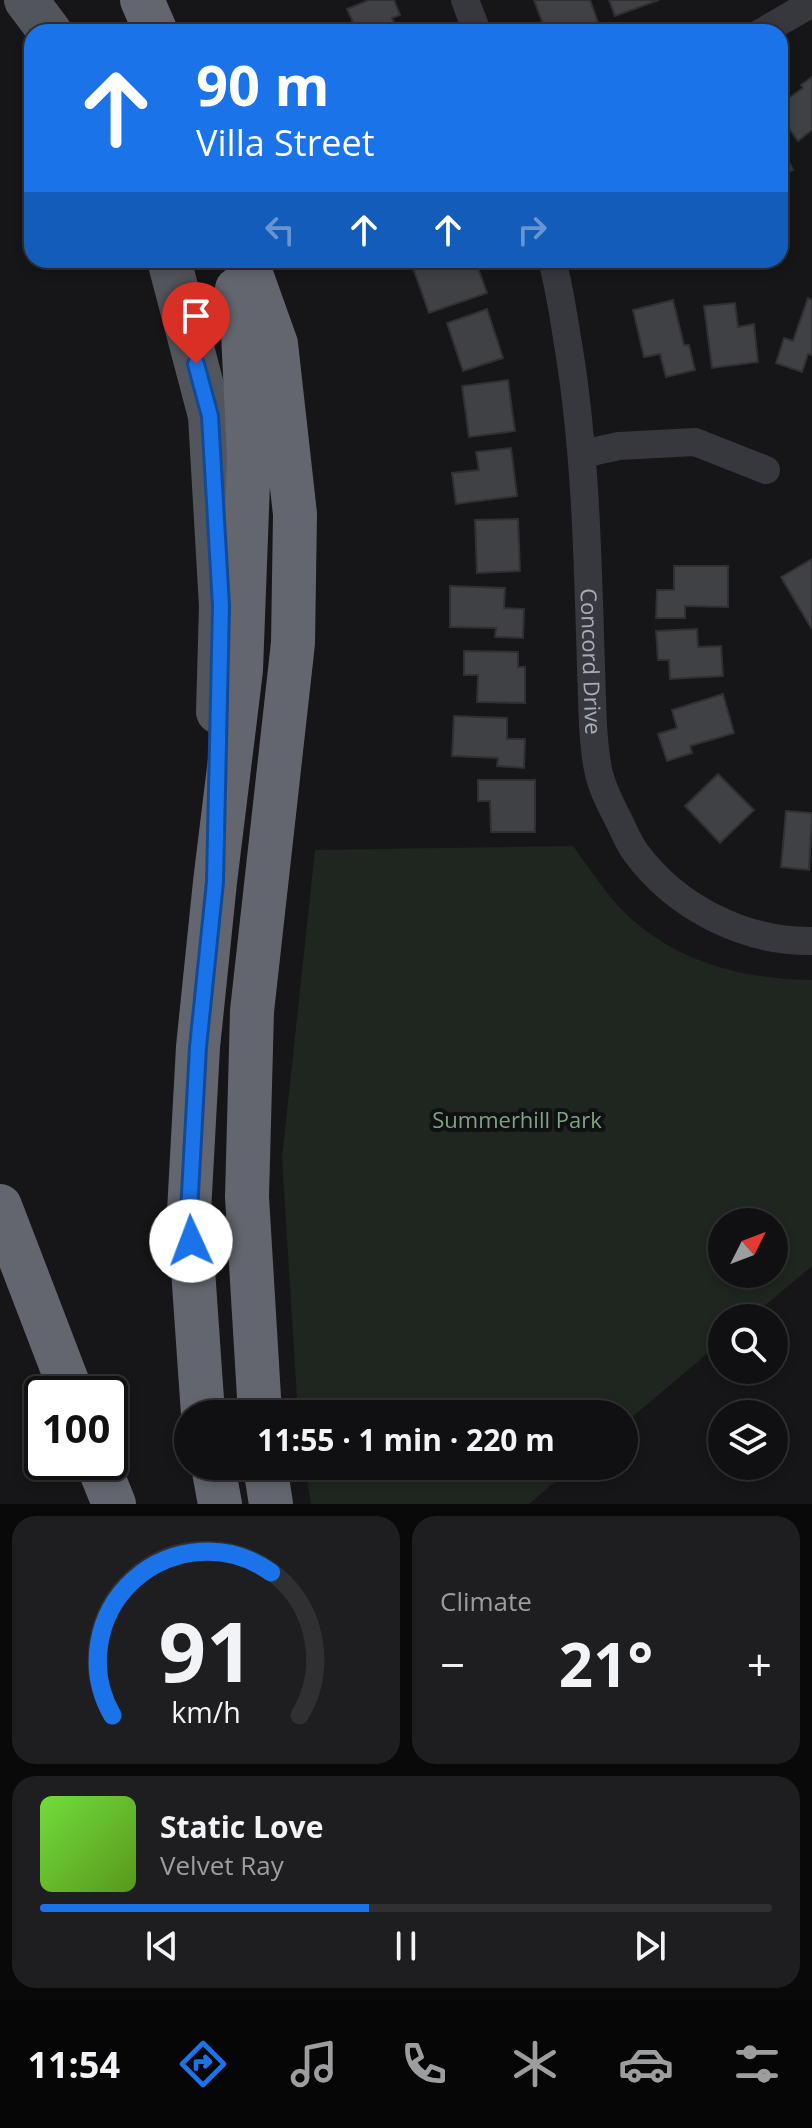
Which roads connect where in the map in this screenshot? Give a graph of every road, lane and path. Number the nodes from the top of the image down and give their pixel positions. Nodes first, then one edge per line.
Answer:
1 (26, 0) edge
2 (142, 0) edge
3 (465, 0) edge
4 (812, 3) edge
5 (44, 24) edge
6 (152, 24) edge
7 (474, 24) edge
8 (776, 24) edge
9 (171, 268) edge
10 (232, 268) edge
11 (249, 268) edge
12 (554, 268) edge
13 (582, 454) junction
14 (766, 470) dead end
15 (215, 882) junction
16 (812, 941) edge
17 (0, 1206) edge
18 (65, 1376) edge
19 (202, 1400) edge
20 (259, 1400) edge
21 (104, 1480) edge
22 (216, 1480) edge
23 (267, 1480) edge
24 (114, 1504) edge
25 (220, 1504) edge
26 (271, 1504) edge

1 - 5 main road
2 - 6 highway
3 - 7 street
4 - 8 street
9 - 15 main road
10 - 15 highway
11 - 20 highway
12 - 13 street, Concord Drive
13 - 14 street
13 - 16 street, Concord Drive
15 - 19 highway
17 - 18 highway
21 - 24 highway
22 - 25 highway
23 - 26 highway

